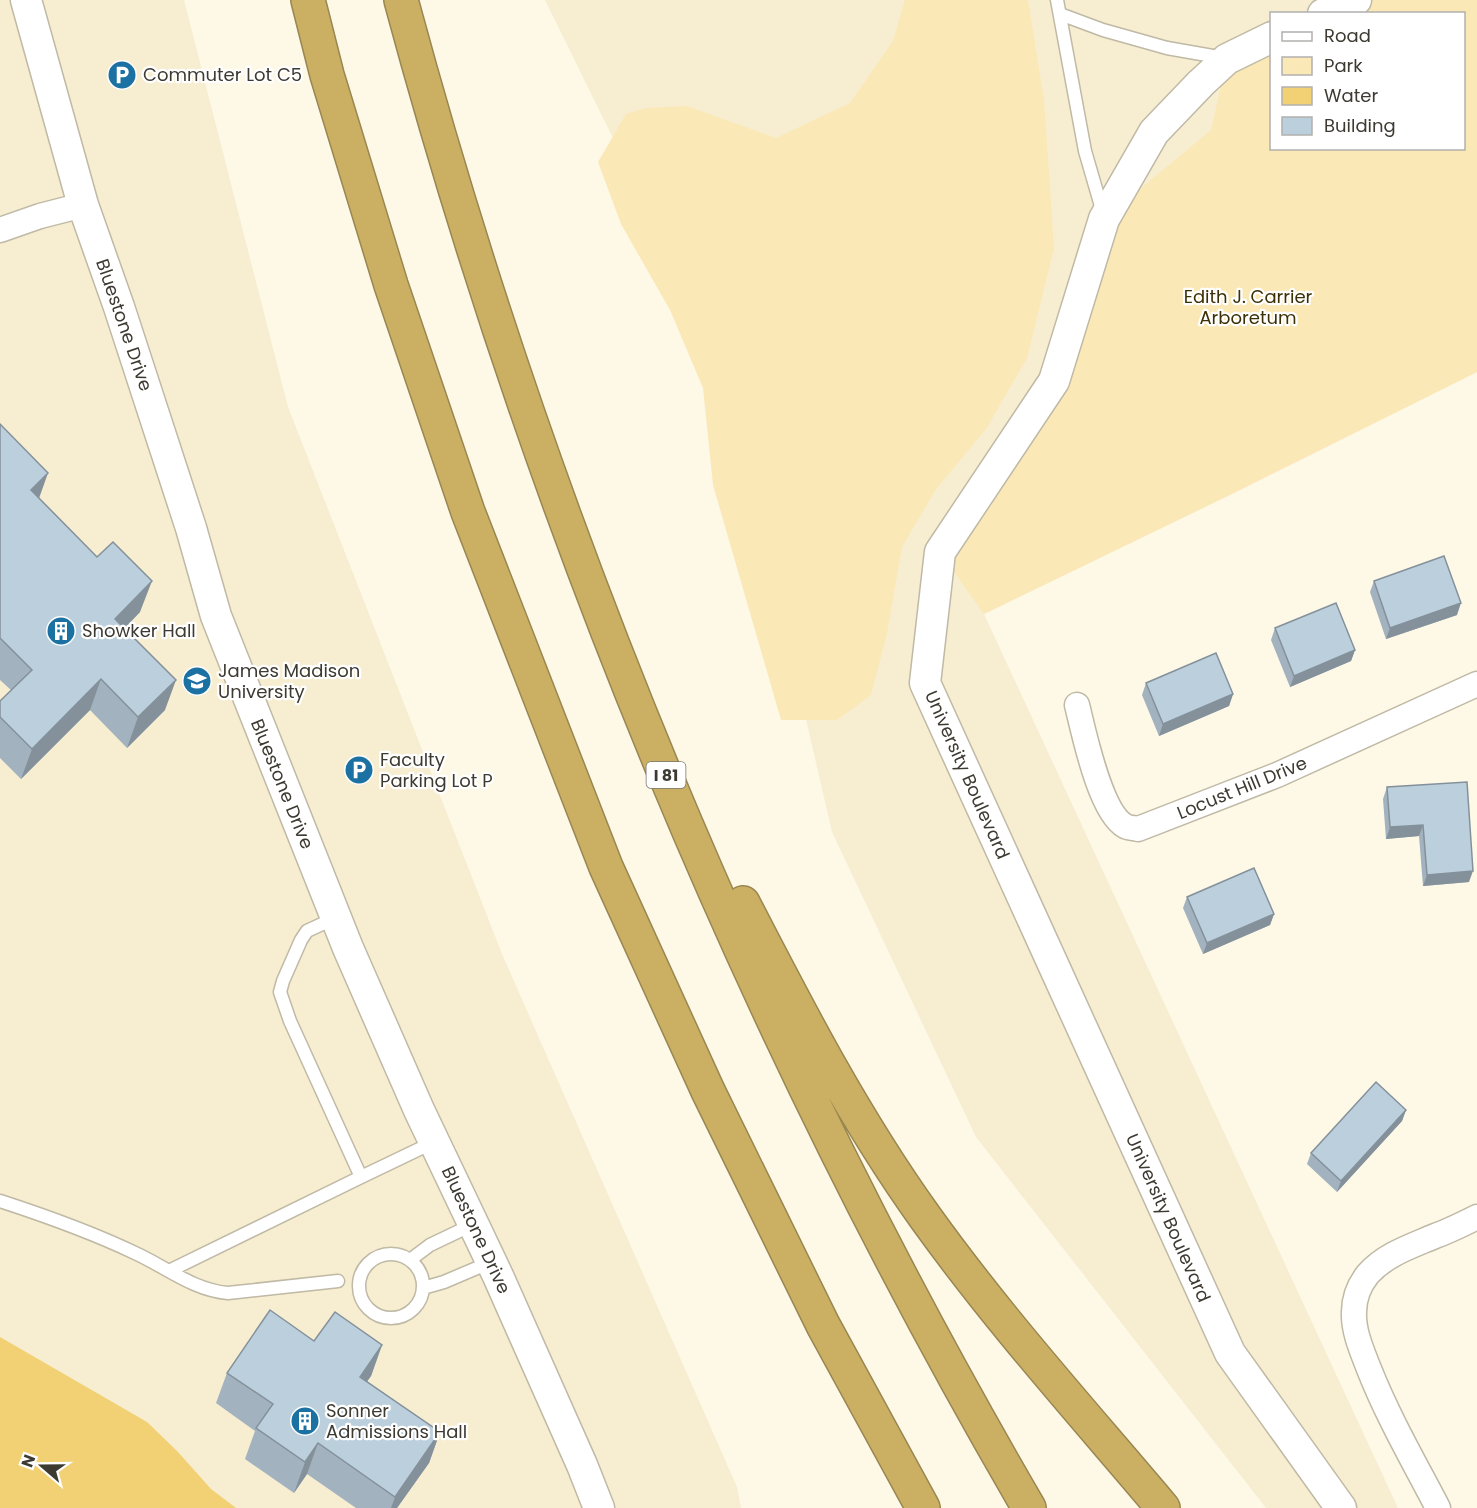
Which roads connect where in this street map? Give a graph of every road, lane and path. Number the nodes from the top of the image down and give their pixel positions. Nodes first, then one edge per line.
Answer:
1 (26, 0) edge
2 (308, 0) edge
3 (401, 0) edge
4 (1057, 0) edge
5 (1356, 0) edge
6 (1328, 12) edge
7 (1060, 14) junction
8 (1270, 38) edge
9 (1227, 59) junction
10 (83, 205) junction
11 (1104, 219) junction
12 (0, 230) edge
13 (613, 646) junction
14 (1477, 684) edge
15 (1077, 705) dead end
16 (335, 918) junction
17 (708, 1090) junction
18 (434, 1142) junction
19 (361, 1177) junction
20 (0, 1202) edge
21 (1477, 1217) edge
22 (474, 1224) junction
23 (410, 1260) junction
24 (491, 1262) junction
25 (169, 1271) junction
26 (338, 1281) dead end
27 (423, 1288) junction
28 (599, 1508) edge
29 (896, 1508) edge
30 (923, 1508) edge
31 (1029, 1508) edge
32 (1163, 1508) edge
33 (1341, 1508) edge
34 (1438, 1508) edge

1 - 10 street, Bluestone Drive
2 - 17 highway
3 - 13 highway, I 81
4 - 7 lane
5 - 6 street
7 - 9 lane
7 - 11 lane
8 - 9 street, University Boulevard
9 - 11 street, University Boulevard
10 - 12 street
10 - 16 street, Bluestone Drive
11 - 33 street, University Boulevard
13 - 31 highway, I 81
13 - 32 highway
14 - 15 street, Locust Hill Drive
16 - 18 street, Bluestone Drive
16 - 19 lane
17 - 29 highway
17 - 30 highway
18 - 19 lane
18 - 22 street, Bluestone Drive
19 - 25 lane
20 - 25 lane
21 - 34 street
22 - 23 lane
22 - 24 street, Bluestone Drive
23 - 27 lane
23 - 27 lane
24 - 27 lane
24 - 28 street, Bluestone Drive
25 - 26 lane

